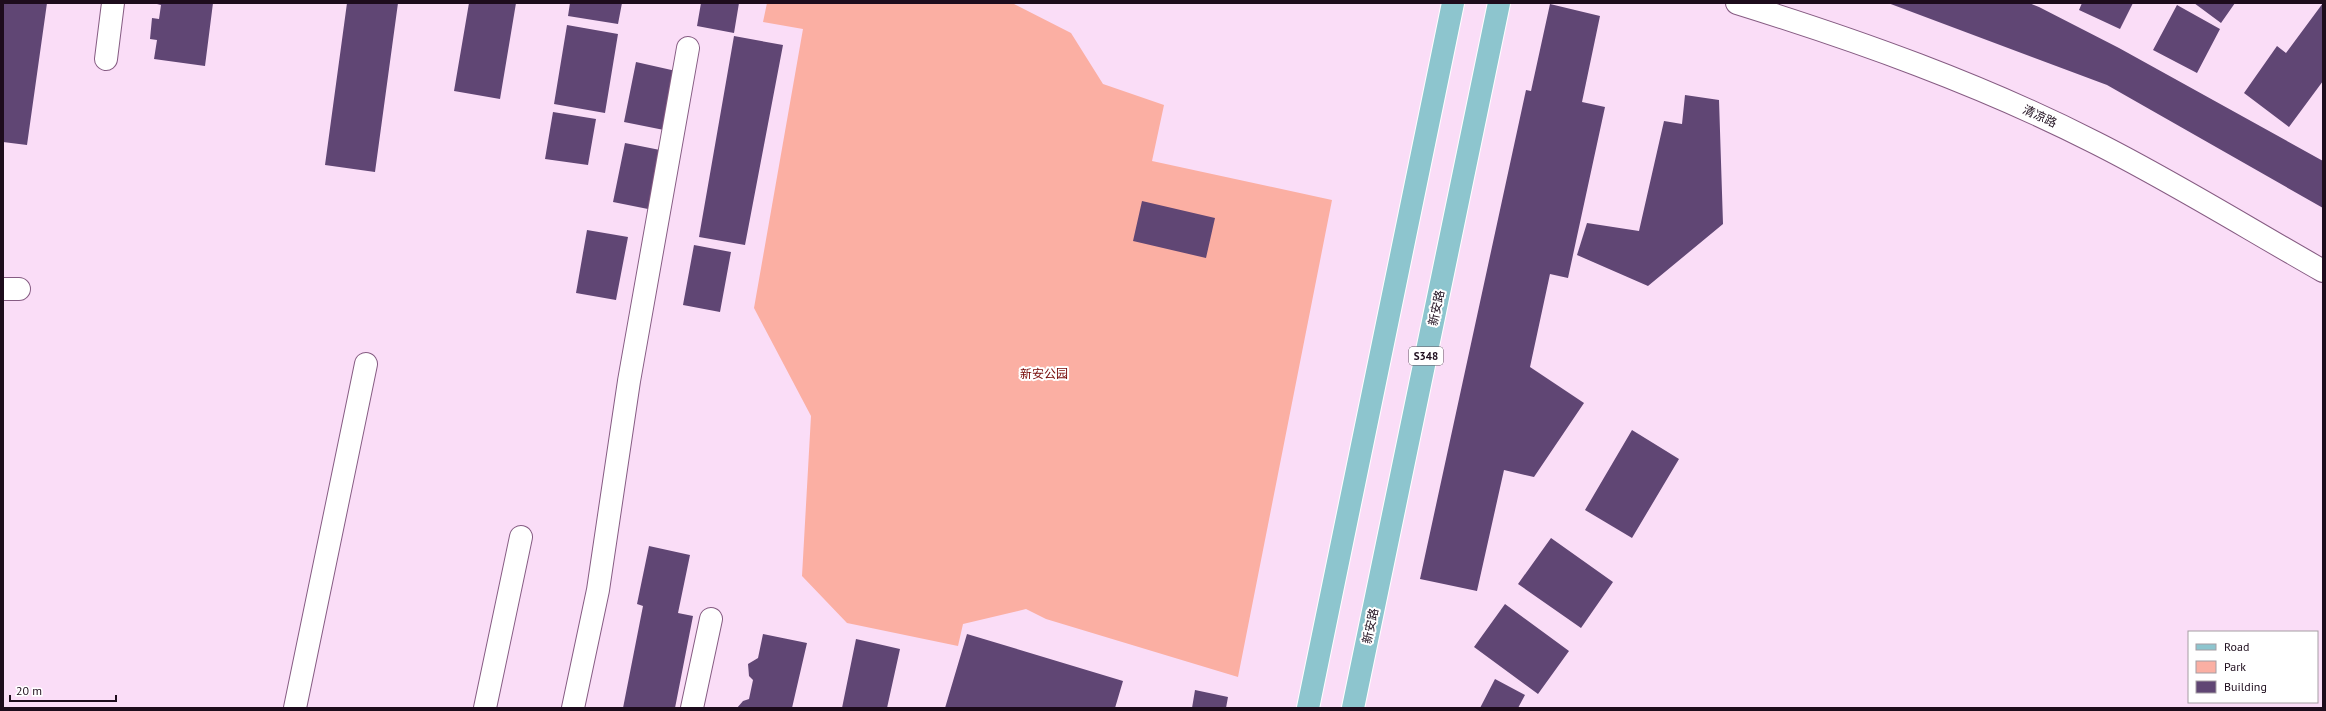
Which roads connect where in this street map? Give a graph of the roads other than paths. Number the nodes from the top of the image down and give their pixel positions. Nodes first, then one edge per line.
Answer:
1 (113, 3) edge
2 (1453, 3) edge
3 (1499, 3) edge
4 (1737, 3) edge
5 (688, 48) dead end
6 (106, 59) dead end
7 (2323, 271) edge
8 (366, 364) dead end
9 (521, 537) dead end
10 (711, 619) dead end
11 (295, 708) edge
12 (485, 708) edge
13 (573, 708) edge
14 (692, 708) edge
15 (1308, 708) edge
16 (1353, 708) edge

1 - 6 street
2 - 15 main road
3 - 16 main road, 新安路 / S348
4 - 7 street, 清凉路
5 - 13 street
8 - 11 street
9 - 12 street
10 - 14 street

